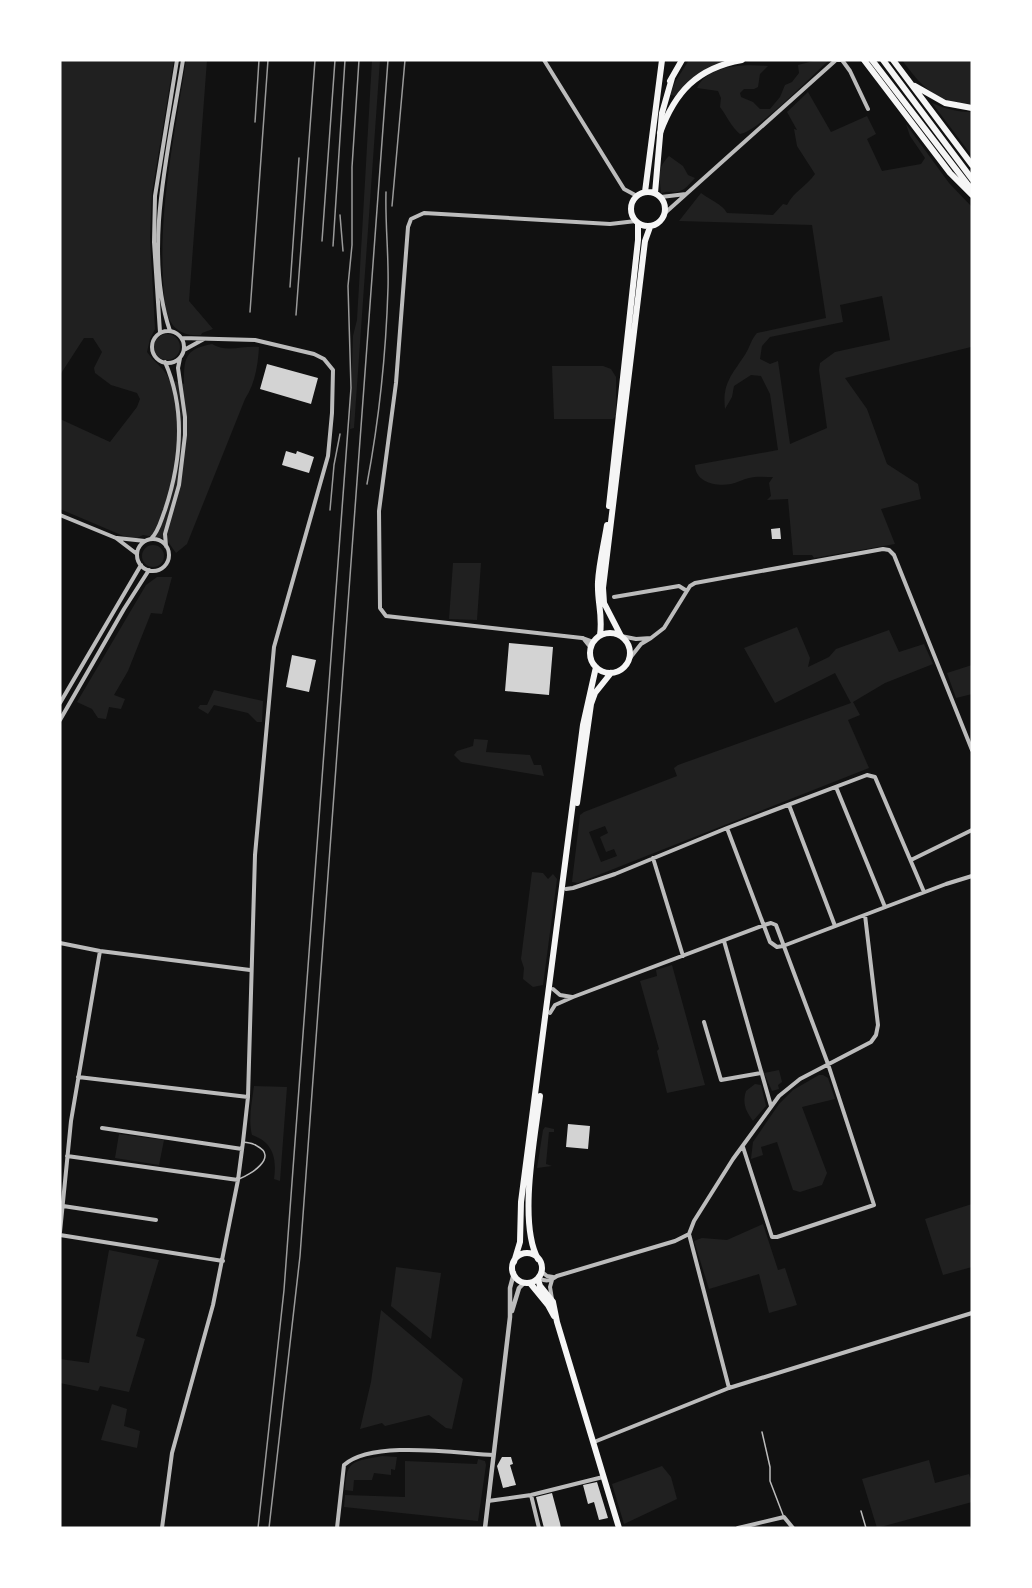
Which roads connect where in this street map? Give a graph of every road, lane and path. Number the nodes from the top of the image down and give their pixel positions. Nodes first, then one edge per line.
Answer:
1 (177, 60) edge
2 (183, 60) edge
3 (544, 60) edge
4 (662, 60) edge
5 (682, 60) edge
6 (742, 60) edge
7 (864, 60) edge
8 (872, 60) edge
9 (883, 60) edge
10 (893, 60) edge
11 (911, 84) junction
12 (972, 108) edge
13 (868, 109) dead end
14 (657, 133) junction
15 (972, 165) edge
16 (972, 179) edge
17 (645, 192) junction
18 (972, 192) edge
19 (687, 194) junction
20 (658, 195) junction
21 (637, 196) junction
22 (665, 213) junction
23 (637, 222) junction
24 (650, 227) junction
25 (170, 331) junction
26 (160, 332) junction
27 (182, 338) junction
28 (205, 339) junction
29 (184, 350) junction
30 (180, 358) junction
31 (165, 362) junction
32 (60, 515) edge
33 (116, 538) junction
34 (148, 540) junction
35 (166, 546) junction
36 (137, 554) junction
37 (141, 565) junction
38 (149, 570) junction
39 (687, 591) junction
40 (615, 597) dead end
41 (600, 635) junction
42 (621, 636) junction
43 (651, 638) junction
44 (592, 645) junction
45 (630, 658) junction
46 (596, 667) junction
47 (611, 673) junction
48 (60, 703) edge
49 (60, 720) edge
50 (972, 750) edge
51 (836, 787) junction
52 (789, 805) junction
53 (727, 828) junction
54 (972, 830) edge
55 (653, 858) junction
56 (911, 860) junction
57 (972, 876) edge
58 (566, 889) junction
59 (924, 892) junction
60 (885, 907) junction
61 (865, 915) junction
62 (764, 925) junction
63 (835, 926) junction
64 (724, 941) junction
65 (60, 943) edge
66 (783, 946) junction
67 (100, 951) junction
68 (683, 956) junction
69 (250, 969) junction
70 (554, 989) junction
71 (573, 997) junction
72 (550, 1013) junction
73 (704, 1022) dead end
74 (828, 1064) junction
75 (761, 1072) junction
76 (78, 1077) junction
77 (248, 1097) junction
78 (771, 1106) junction
79 (102, 1128) dead end
80 (243, 1142) junction
81 (743, 1147) junction
82 (242, 1149) junction
83 (68, 1156) junction
84 (238, 1180) junction
85 (63, 1206) junction
86 (156, 1220) dead end
87 (60, 1233) edge
88 (689, 1234) junction
89 (538, 1259) junction
90 (223, 1261) junction
91 (514, 1262) junction
92 (513, 1273) junction
93 (539, 1276) junction
94 (557, 1276) junction
95 (552, 1280) junction
96 (527, 1283) junction
97 (553, 1302) junction
98 (972, 1313) edge
99 (510, 1317) junction
100 (557, 1322) junction
101 (729, 1388) junction
102 (762, 1432) dead end
103 (594, 1442) junction
104 (493, 1455) junction
105 (603, 1477) junction
106 (531, 1495) junction
107 (488, 1501) junction
108 (861, 1511) dead end
109 (784, 1517) junction
110 (162, 1528) edge
111 (337, 1528) edge
112 (485, 1528) edge
113 (539, 1528) edge
114 (618, 1528) edge
115 (738, 1528) edge
116 (793, 1528) edge
117 (866, 1528) edge

1 - 26 street
2 - 25 street
3 - 21 street
4 - 14 main road
5 - 14 main road
6 - 14 main road
7 - 18 main road
8 - 18 main road
9 - 16 main road
10 - 11 main road
11 - 12 main road
11 - 15 main road
13 - 19 street
14 - 17 main road
14 - 20 main road
17 - 20 main road
17 - 21 main road
19 - 20 street
19 - 22 street
20 - 22 main road
21 - 23 main road
22 - 24 main road
23 - 24 main road
23 - 41 main road
23 - 44 street
24 - 42 main road
25 - 26 street
25 - 27 street
26 - 31 street
27 - 28 street
27 - 29 street
28 - 29 street
28 - 69 street
29 - 30 street
30 - 31 street
30 - 35 street
31 - 34 street
32 - 33 street
33 - 34 street
33 - 36 street
34 - 35 street
34 - 36 street
35 - 38 street
36 - 37 street
37 - 38 street
37 - 48 street
38 - 49 street
39 - 40 street
39 - 43 street
39 - 50 street
41 - 42 main road
41 - 44 main road
42 - 43 street
42 - 45 main road
43 - 45 street
44 - 46 main road
45 - 47 main road
46 - 47 main road
46 - 91 main road
47 - 58 main road
51 - 52 street
51 - 56 street
51 - 60 street
52 - 53 street
52 - 63 street
53 - 55 street
53 - 62 street
54 - 56 street
55 - 58 street
55 - 68 street
56 - 59 street
57 - 59 street
58 - 70 main road
59 - 60 street
60 - 61 street
61 - 63 street
61 - 74 street
62 - 64 street
62 - 66 street
62 - 66 street
63 - 66 street
64 - 68 street
64 - 75 street
65 - 67 street
66 - 74 street
67 - 69 street
67 - 76 street
68 - 71 street
69 - 77 street
70 - 71 street
70 - 72 main road
71 - 72 street
72 - 89 main road
73 - 75 street
74 - 78 street
74 - 81 street
75 - 78 street
76 - 77 street
76 - 83 street
77 - 80 street
78 - 81 street
79 - 82 street
80 - 82 street
80 - 84 lane
81 - 88 street
82 - 84 street
83 - 84 street
83 - 85 street
84 - 90 street
85 - 86 street
85 - 87 street
87 - 90 street
88 - 94 street
88 - 101 street
89 - 91 main road
89 - 93 main road
90 - 110 street
91 - 92 main road
92 - 96 main road
92 - 99 street
93 - 94 street
93 - 95 street
93 - 96 main road
93 - 97 main road
94 - 95 street
95 - 97 street
96 - 99 street
96 - 100 main road
97 - 100 main road
98 - 101 street
99 - 104 street
100 - 103 main road
101 - 103 street
102 - 109 lane
103 - 105 main road
104 - 107 street
104 - 111 street
105 - 106 street
105 - 114 main road
106 - 107 street
106 - 113 street
107 - 112 street
108 - 117 lane
109 - 115 street
109 - 116 street

